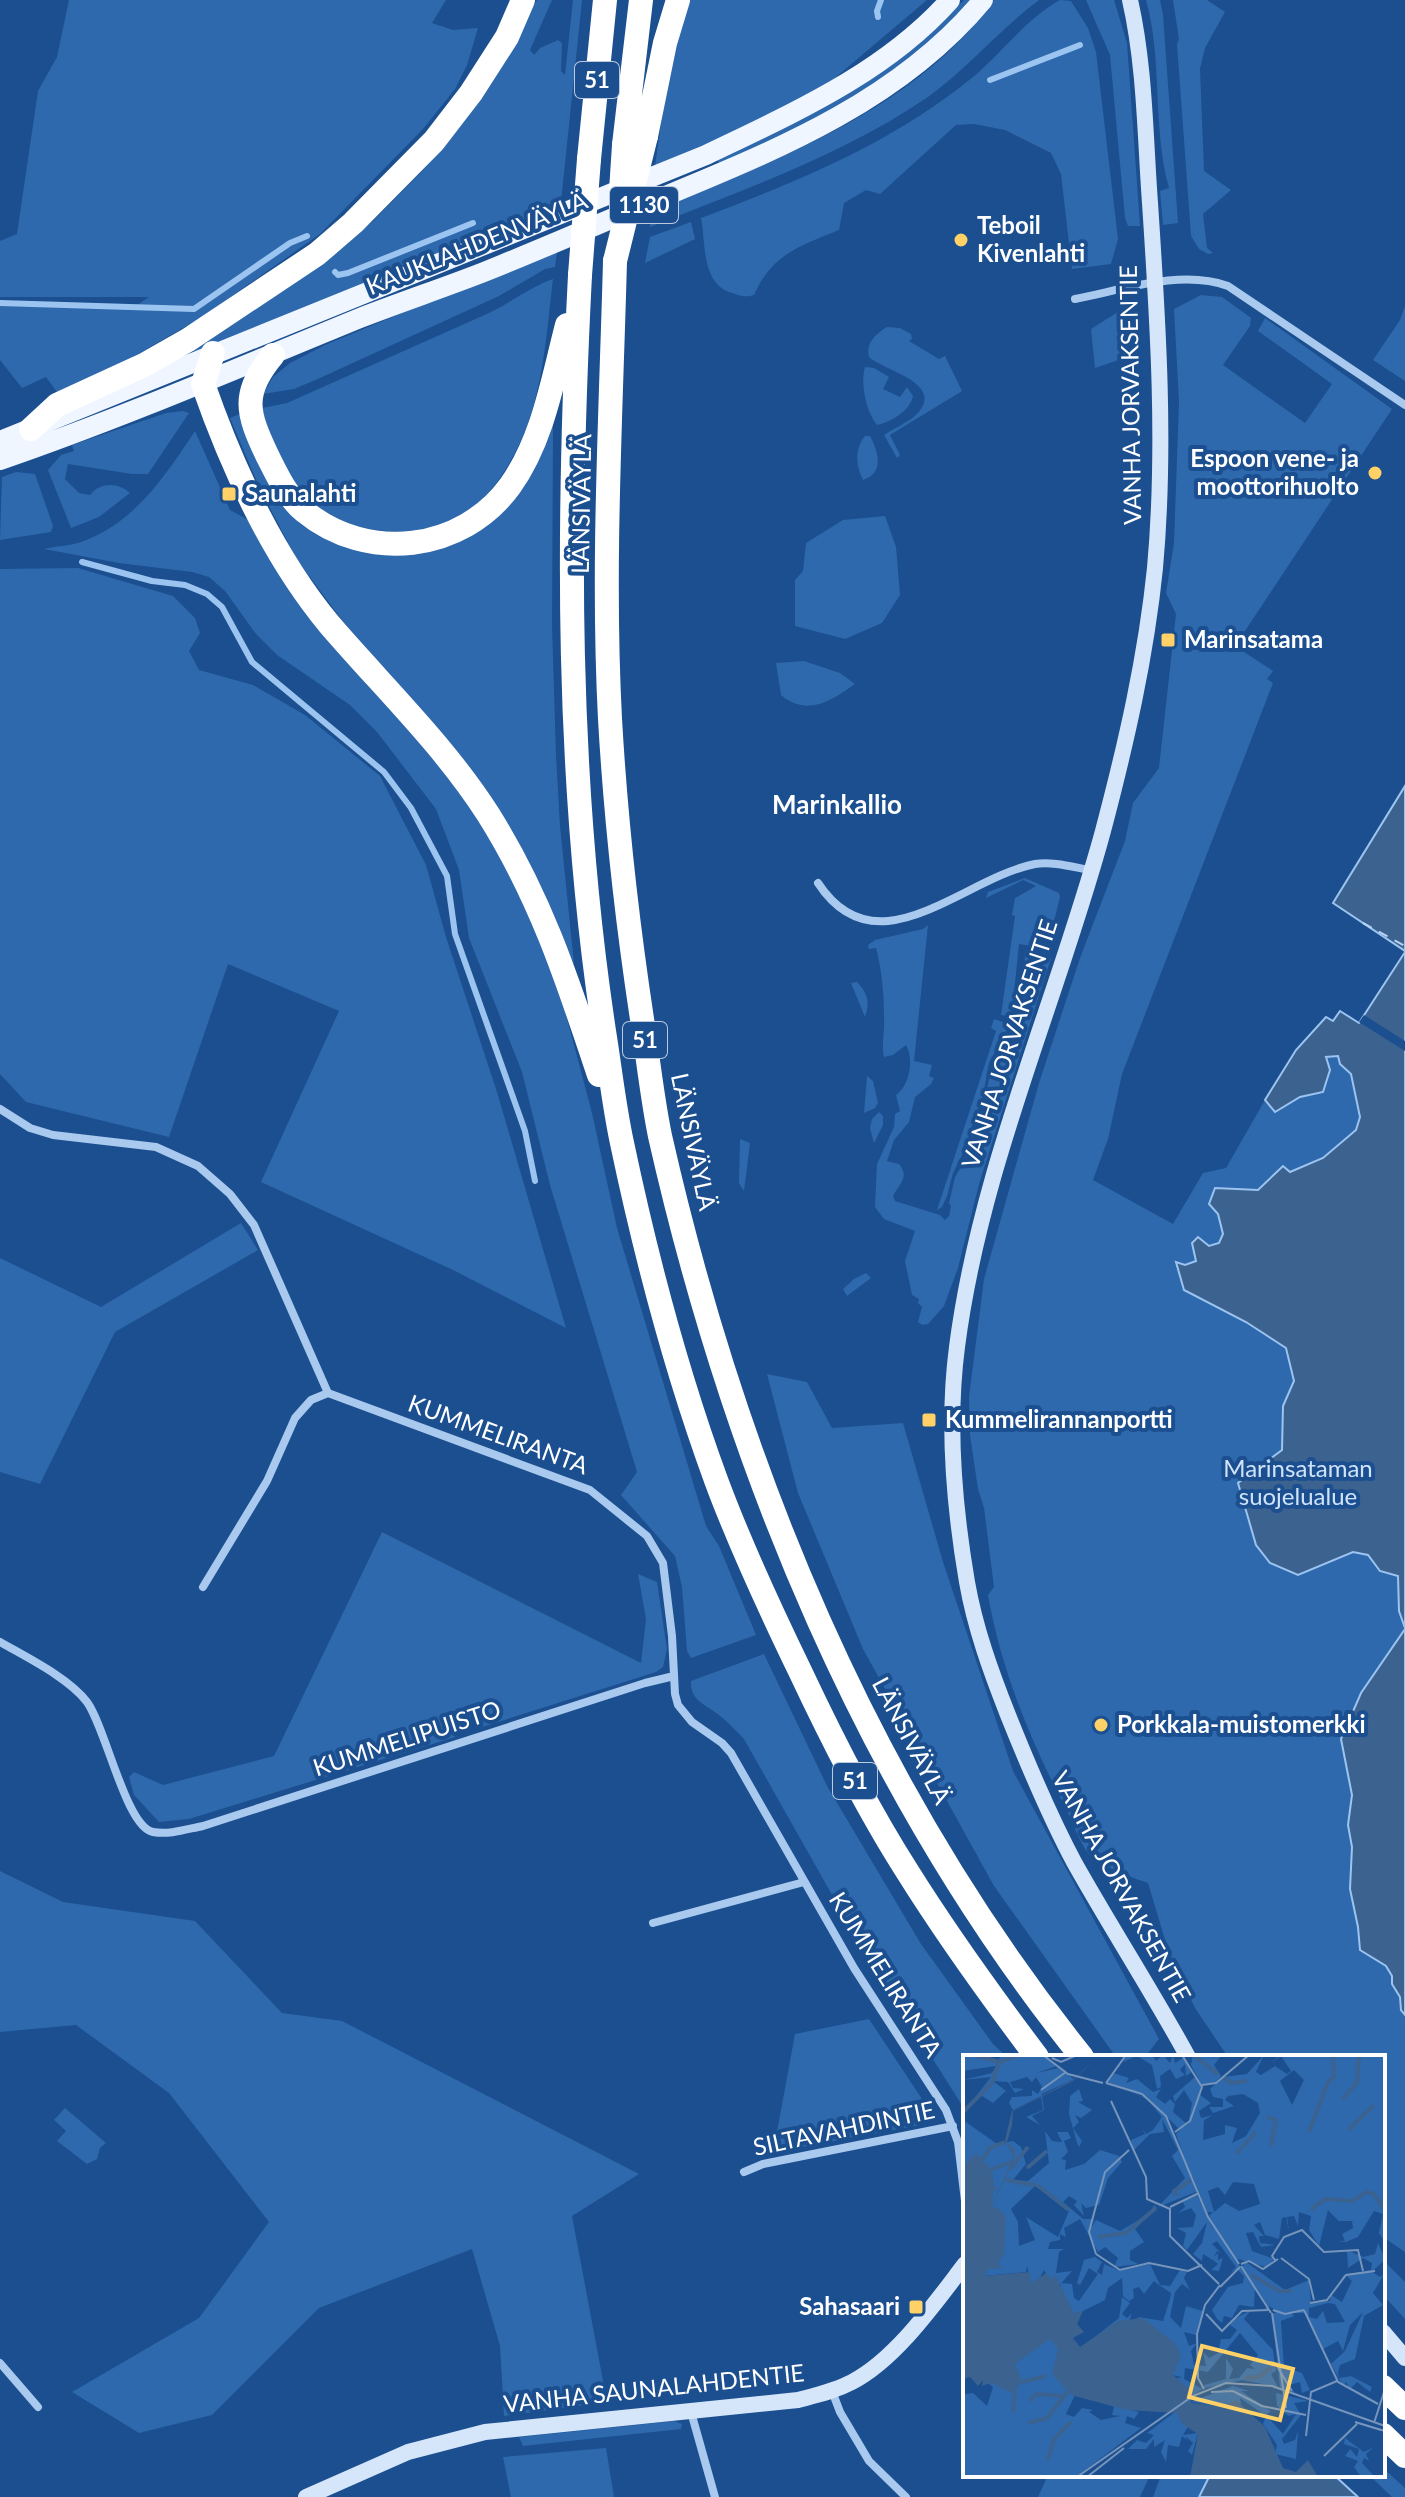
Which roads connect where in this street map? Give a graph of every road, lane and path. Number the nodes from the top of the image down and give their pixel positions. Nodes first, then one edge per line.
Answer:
1 (523, 0) edge
2 (605, 0) edge
3 (641, 0) edge
4 (678, 0) edge
5 (950, 0) edge
6 (983, 0) edge
7 (1130, 0) edge
8 (635, 140) junction
9 (580, 275) junction
10 (1155, 284) junction
11 (1075, 299) dead end
12 (213, 353) junction
13 (273, 355) junction
14 (203, 384) junction
15 (1405, 405) edge
16 (63, 420) junction
17 (31, 429) joint
18 (0, 441) edge
19 (0, 460) edge
20 (1090, 870) junction
21 (818, 883) dead end
22 (0, 1109) edge
23 (621, 1139) junction
24 (328, 1393) junction
25 (203, 1587) dead end
26 (0, 1642) edge
27 (674, 1676) junction
28 (804, 1882) junction
29 (653, 1923) dead end
30 (1036, 2055) edge
31 (1080, 2055) edge
32 (1187, 2055) edge
33 (953, 2126) junction
34 (744, 2172) dead end
35 (963, 2184) edge
36 (963, 2266) edge
37 (1385, 2334) edge
38 (1405, 2358) edge
39 (0, 2363) edge
40 (1385, 2389) edge
41 (832, 2391) junction
42 (38, 2407) dead end
43 (1405, 2408) edge
44 (691, 2411) junction
45 (1385, 2437) edge
46 (1405, 2456) edge
47 (306, 2497) edge
48 (715, 2497) edge
49 (906, 2497) edge

1 - 16 highway
2 - 9 highway, LÄNSIVÄYLÄ / 51, bridge
3 - 8 highway, 51
4 - 8 highway
5 - 12 main road, KAUKLAHDENVÄYLÄ / 1130
6 - 13 main road, KAUKLAHDENVÄYLÄ / 1130
7 - 10 main road, VANHA JORVAKSENTIE
8 - 31 highway, LÄNSIVÄYLÄ / 51, bridge
9 - 13 highway
9 - 23 highway, LÄNSIVÄYLÄ / 51
10 - 11 street
10 - 15 street
10 - 20 main road, VANHA JORVAKSENTIE
12 - 14 highway
12 - 16 main road, KAUKLAHDENVÄYLÄ / 1130
13 - 14 main road, KAUKLAHDENVÄYLÄ / 1130
14 - 16 main road, KAUKLAHDENVÄYLÄ / 1130
14 - 23 highway
16 - 17 highway
16 - 19 main road, KAUKLAHDENVÄYLÄ / 1130
17 - 18 main road
20 - 21 street
20 - 32 main road, VANHA JORVAKSENTIE
22 - 24 street
23 - 30 highway, LÄNSIVÄYLÄ / 51
24 - 25 street
24 - 27 street, KUMMELIRANTA
26 - 27 street, KUMMELIPUISTO
27 - 28 street, KUMMELIRANTA
28 - 29 street
28 - 33 street, KUMMELIRANTA
33 - 34 street, SILTAVAHDINTIE
33 - 35 street, KUMMELIRANTA
36 - 41 main road, VANHA SAUNALAHDENTIE
37 - 38 main road
39 - 42 street
40 - 43 highway
41 - 44 main road, VANHA SAUNALAHDENTIE
41 - 49 street
44 - 47 main road, VANHA SAUNALAHDENTIE
44 - 48 street
45 - 46 highway

